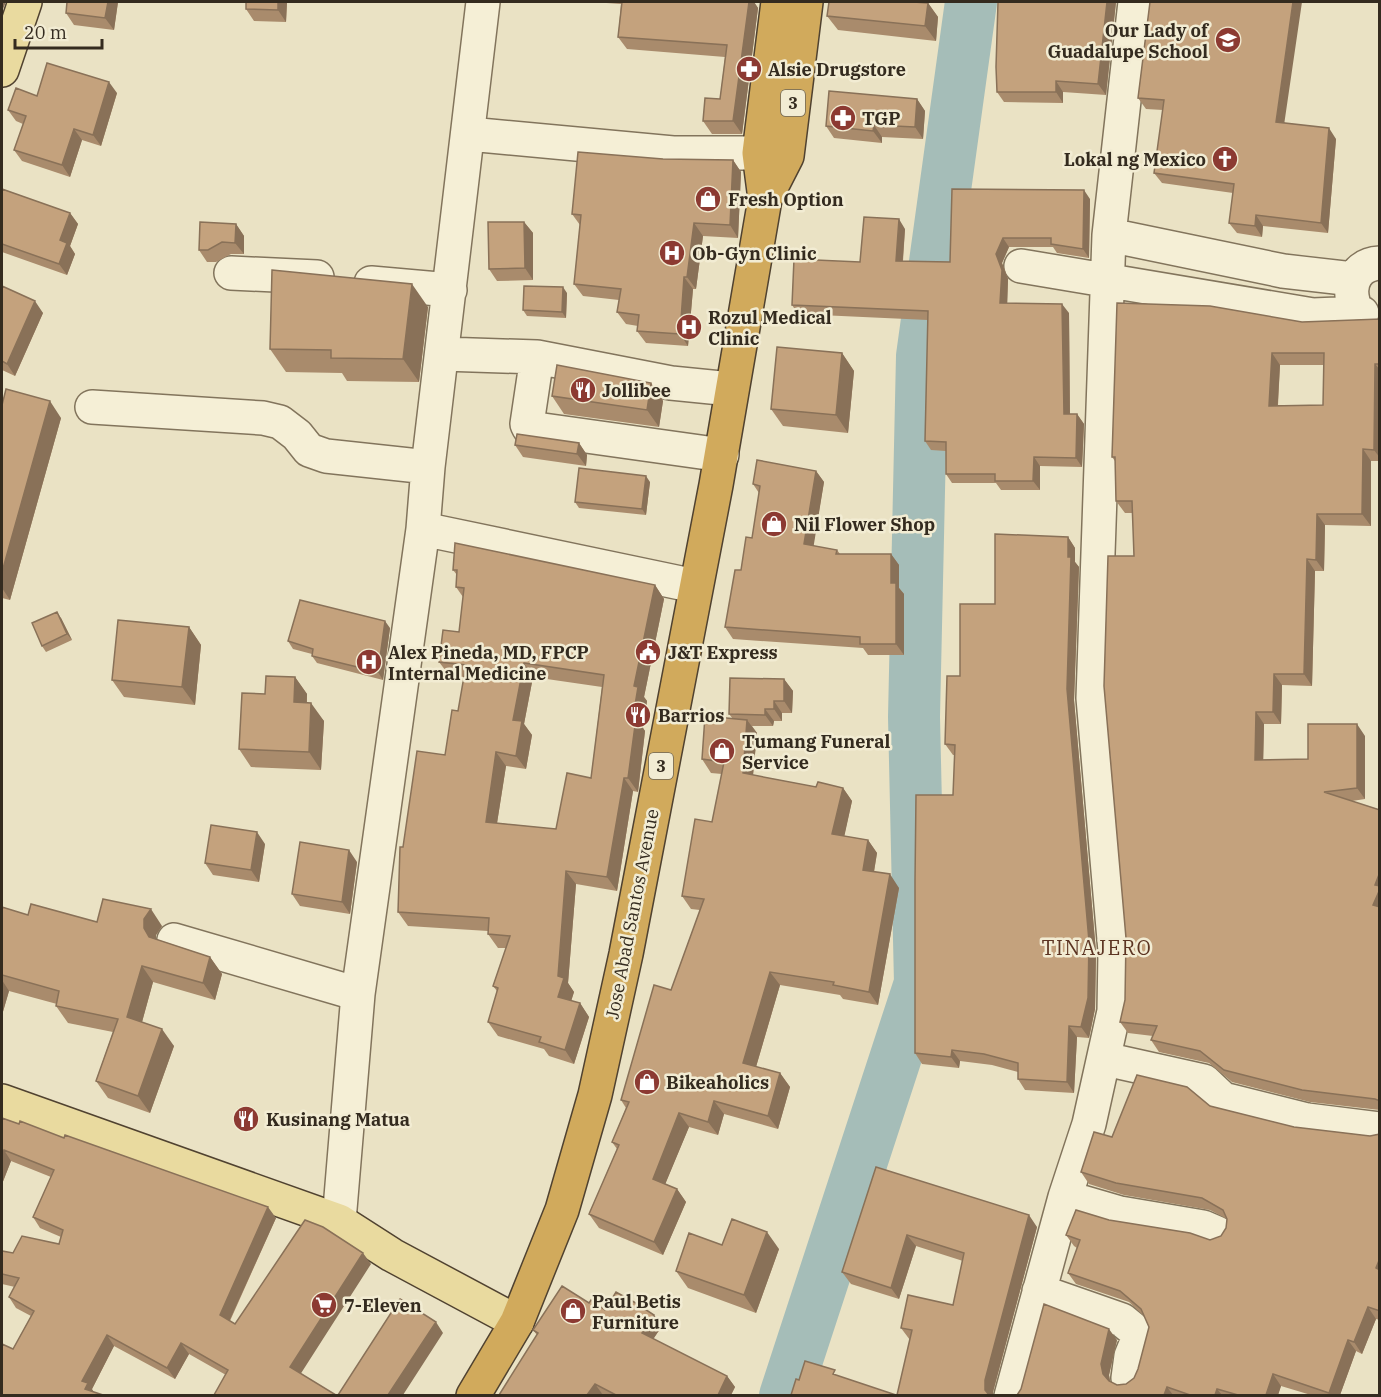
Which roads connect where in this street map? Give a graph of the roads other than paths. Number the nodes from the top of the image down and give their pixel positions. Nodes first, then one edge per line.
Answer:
1 (25, 2) edge
2 (483, 2) edge
3 (778, 2) edge
4 (806, 2) edge
5 (1135, 2) edge
6 (2, 70) edge
7 (470, 134) junction
8 (759, 153) junction
9 (765, 200) junction
10 (1109, 235) junction
11 (1022, 266) dead end
12 (1366, 271) edge
13 (231, 273) dead end
14 (1107, 279) junction
15 (450, 290) junction
16 (1371, 316) edge
17 (442, 354) junction
18 (537, 357) junction
19 (731, 389) junction
20 (92, 407) dead end
21 (722, 455) junction
22 (428, 466) junction
23 (423, 529) junction
24 (695, 585) junction
25 (174, 940) dead end
26 (358, 994) junction
27 (1106, 1059) junction
28 (2, 1101) edge
29 (1380, 1129) edge
30 (1065, 1197) junction
31 (339, 1221) junction
32 (1217, 1233) dead end
33 (1039, 1291) junction
34 (517, 1322) junction
35 (1128, 1378) dead end
36 (473, 1395) edge
37 (1011, 1395) edge

1 - 6 main road
2 - 7 street
3 - 8 highway, Jose Abad Santos Avenue / 3
4 - 9 highway, Jose Abad Santos Avenue / 3
5 - 10 street
7 - 8 street
7 - 15 street
8 - 9 highway, Jose Abad Santos Avenue / 3
9 - 19 highway, Jose Abad Santos Avenue / 3
10 - 12 street
10 - 14 street
11 - 14 street
12 - 16 street
13 - 15 street
14 - 16 street
14 - 27 street
15 - 17 street
17 - 18 street
17 - 22 street
18 - 19 street
18 - 21 street
19 - 21 highway, Jose Abad Santos Avenue / 3
20 - 22 street
21 - 24 highway, Jose Abad Santos Avenue / 3
22 - 23 street
23 - 24 street
23 - 26 street
24 - 34 highway, Jose Abad Santos Avenue / 3
25 - 26 street
26 - 31 street
27 - 29 street
27 - 30 street
28 - 31 main road
30 - 32 street
30 - 33 street
31 - 34 main road
33 - 35 street
33 - 37 street
34 - 36 highway, Jose Abad Santos Avenue / 3

